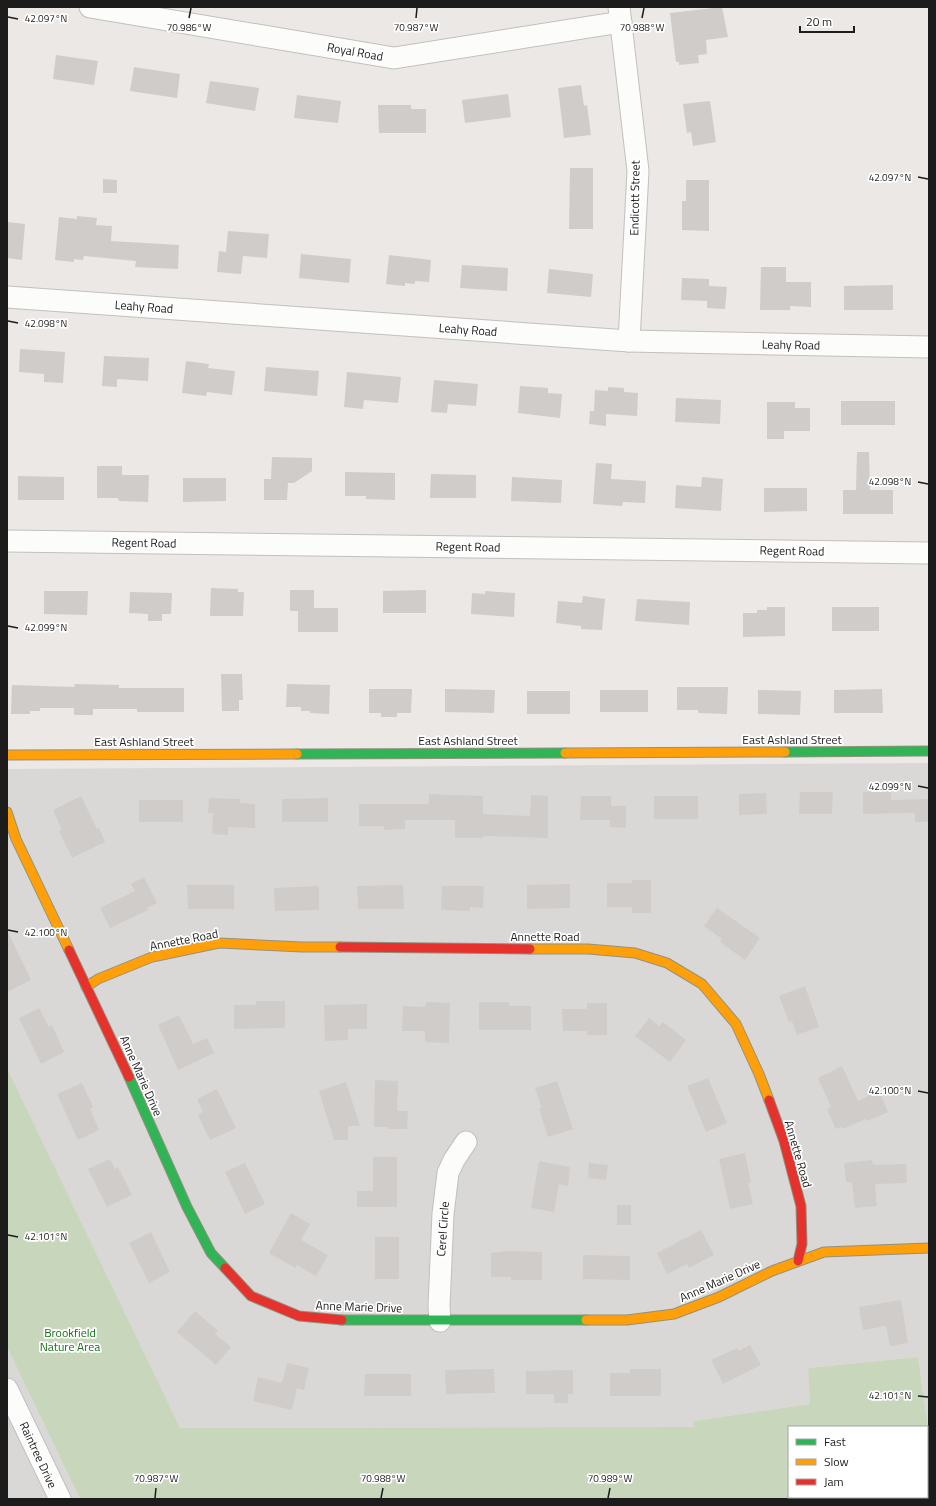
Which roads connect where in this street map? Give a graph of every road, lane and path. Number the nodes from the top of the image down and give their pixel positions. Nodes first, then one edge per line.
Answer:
1 (90, 7) edge
2 (620, 14) edge
3 (7, 297) edge
4 (629, 342) junction
5 (929, 347) edge
6 (7, 541) edge
7 (929, 553) edge
8 (929, 751) edge
9 (7, 754) edge
10 (7, 812) edge
11 (86, 987) junction
12 (466, 1142) dead end
13 (929, 1248) edge
14 (798, 1261) junction
15 (440, 1321) junction
16 (7, 1388) edge
17 (60, 1499) edge

1 - 2 street, Royal Road
2 - 4 street, Endicott Street
3 - 4 street, Leahy Road
4 - 5 street, Leahy Road
6 - 7 street, Regent Road
8 - 9 street, East Ashland Street
10 - 11 street, Anne Marie Drive
11 - 14 street, Annette Road
11 - 15 street, Anne Marie Drive
12 - 15 street, Cerel Circle
13 - 14 street, Anne Marie Drive
14 - 15 street, Anne Marie Drive
16 - 17 street, Raintree Drive

